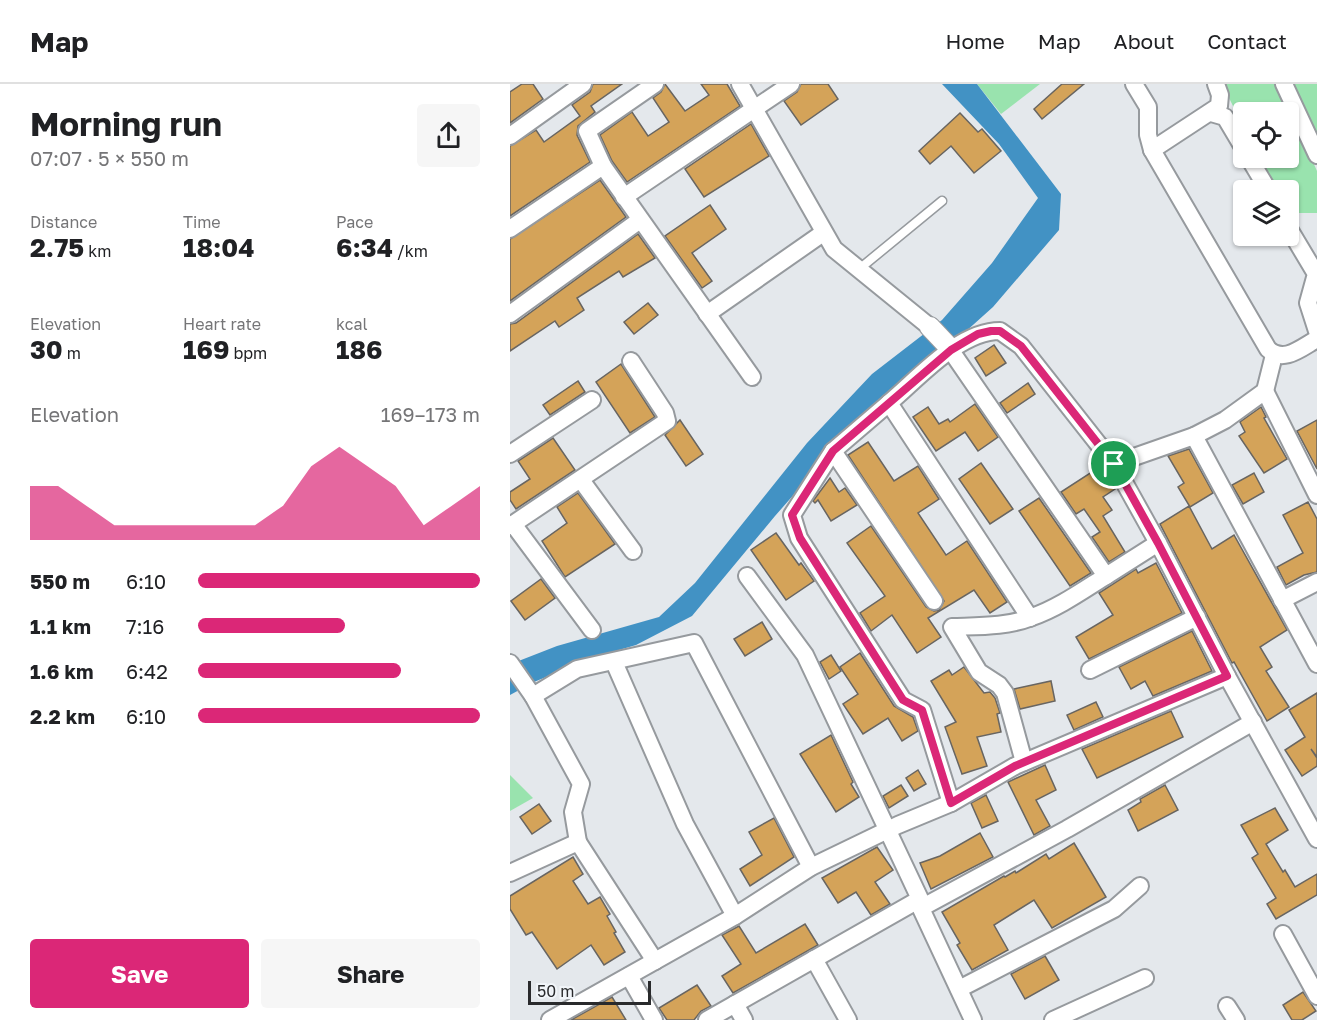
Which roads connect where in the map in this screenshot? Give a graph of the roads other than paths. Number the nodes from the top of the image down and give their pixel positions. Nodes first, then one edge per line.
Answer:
1 (583, 84) edge
2 (655, 84) edge
3 (740, 84) edge
4 (791, 84) edge
5 (1134, 84) edge
6 (1216, 84) edge
7 (1284, 84) edge
8 (754, 110) junction
9 (1211, 113) junction
10 (1233, 130) edge
11 (510, 136) edge
12 (1152, 150) junction
13 (1317, 154) edge
14 (603, 166) junction
15 (624, 197) junction
16 (942, 201) dead end
17 (640, 220) junction
18 (510, 229) edge
19 (823, 232) junction
20 (1299, 245) edge
21 (858, 271) junction
22 (510, 314) edge
23 (707, 314) junction
24 (930, 327) joint
25 (1317, 331) edge
26 (1317, 339) edge
27 (949, 347) junction
28 (1274, 355) junction
29 (631, 361) dead end
30 (752, 377) dead end
31 (1265, 391) junction
32 (592, 400) dead end
33 (889, 403) junction
34 (1194, 436) junction
35 (833, 451) junction
36 (510, 454) edge
37 (1114, 464) junction
38 (581, 480) junction
39 (1317, 495) edge
40 (512, 525) edge
41 (1158, 543) junction
42 (633, 551) dead end
43 (747, 576) dead end
44 (1106, 576) junction
45 (1317, 582) edge
46 (1282, 600) junction
47 (934, 601) dead end
48 (1197, 617) junction
49 (1030, 618) junction
50 (592, 630) dead end
51 (614, 662) junction
52 (1317, 664) edge
53 (1090, 670) dead end
54 (1227, 676) junction
55 (522, 680) edge
56 (1253, 723) junction
57 (1024, 762) junction
58 (951, 803) junction
59 (889, 830) junction
60 (1317, 840) edge
61 (578, 842) junction
62 (811, 867) junction
63 (510, 873) edge
64 (1140, 886) dead end
65 (919, 904) junction
66 (735, 916) junction
67 (1283, 934) dead end
68 (814, 959) junction
69 (655, 961) junction
70 (629, 976) junction
71 (1312, 976) edge
72 (1145, 978) dead end
73 (959, 989) junction
74 (1317, 996) edge
75 (735, 1004) junction
76 (550, 1020) edge
77 (654, 1020) edge
78 (707, 1020) edge
79 (744, 1020) edge
80 (848, 1020) edge
81 (973, 1020) edge
82 (1053, 1020) edge

1 - 11 street
2 - 14 street
3 - 8 street
4 - 8 street
5 - 12 street
6 - 9 street
7 - 13 street
8 - 15 street
8 - 19 street
9 - 10 street
9 - 12 street
12 - 28 street
14 - 15 street
14 - 18 street
15 - 17 street
16 - 21 lane
17 - 22 street
17 - 23 street
19 - 21 street
19 - 23 street
20 - 25 street
21 - 24 street
23 - 30 street
24 - 27 street
26 - 28 street
27 - 33 street
27 - 37 street
27 - 44 street
28 - 31 street
29 - 38 street
31 - 34 street
31 - 39 street
32 - 36 street
33 - 35 street
33 - 49 street
34 - 37 street
34 - 46 street
35 - 47 street
35 - 58 street
37 - 41 street
38 - 40 street
38 - 42 street
40 - 50 street
41 - 44 street
41 - 48 street
43 - 59 street
44 - 49 street
45 - 46 street
46 - 52 street
48 - 53 street
48 - 54 street
49 - 57 street
51 - 55 street
51 - 62 street
51 - 66 street
54 - 56 street
54 - 57 street
55 - 61 street
56 - 60 street
56 - 65 street
57 - 58 street
58 - 59 street
59 - 62 street
59 - 65 street
61 - 63 street
61 - 69 street
62 - 66 street
64 - 73 street
65 - 68 street
65 - 73 street
66 - 69 street
67 - 71 street
68 - 75 street
68 - 80 street
69 - 70 street
70 - 76 street
70 - 77 street
71 - 74 street
72 - 82 street
73 - 81 street
75 - 78 street
75 - 79 street

